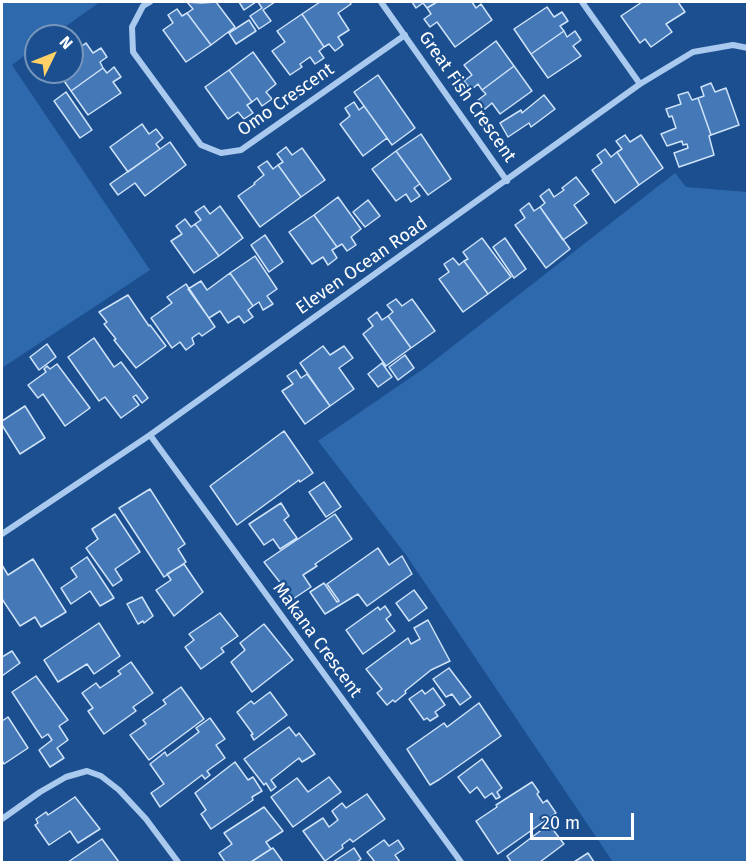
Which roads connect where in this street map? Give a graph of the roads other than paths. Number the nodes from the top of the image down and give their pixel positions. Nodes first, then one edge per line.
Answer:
1 (150, 2) edge
2 (381, 2) edge
3 (582, 2) edge
4 (405, 35) junction
5 (747, 48) edge
6 (640, 84) junction
7 (507, 181) junction
8 (150, 435) junction
9 (2, 534) edge
10 (2, 819) edge
11 (178, 862) edge
12 (461, 862) edge

1 - 4 street, Omo Crescent
2 - 4 street, Great Fish Crescent
3 - 6 street
4 - 7 street, Great Fish Crescent
5 - 6 street, Eleven Ocean Road
6 - 7 street, Eleven Ocean Road
7 - 8 street, Eleven Ocean Road
8 - 9 street, Eleven Ocean Road
8 - 12 street, Makana Crescent
10 - 11 street

